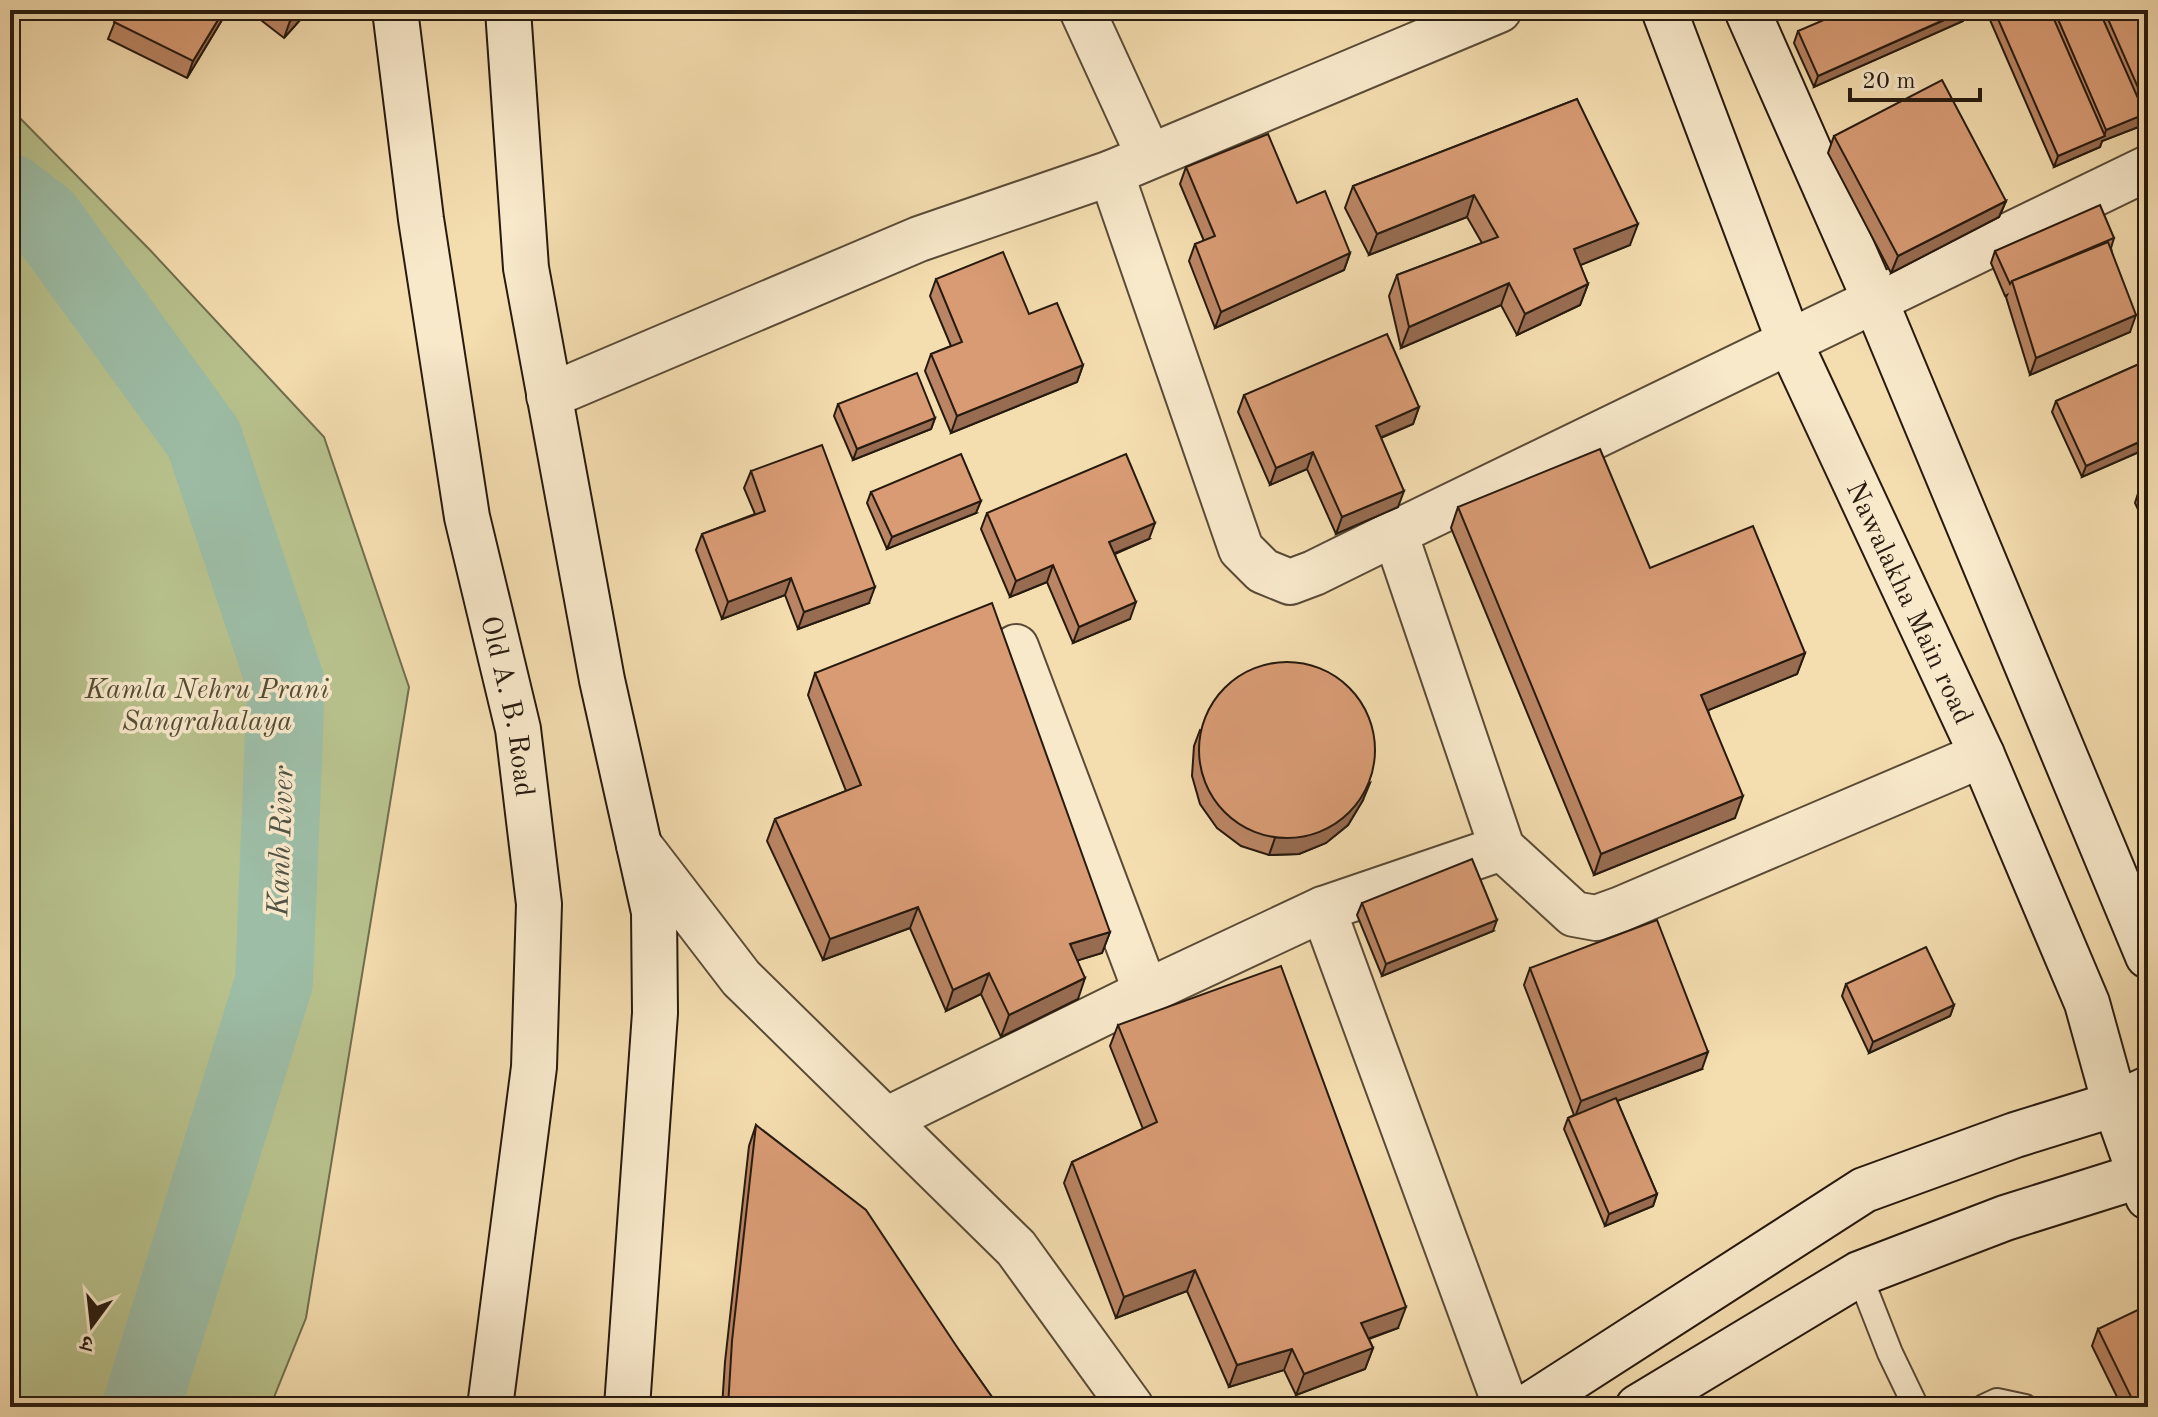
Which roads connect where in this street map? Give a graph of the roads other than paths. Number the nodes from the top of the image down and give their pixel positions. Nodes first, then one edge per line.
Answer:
1 (508, 10) edge
2 (1082, 10) edge
3 (1499, 10) edge
4 (1664, 10) edge
5 (1747, 10) edge
6 (390, 13) edge
7 (1130, 165) junction
8 (2148, 168) edge
9 (1875, 300) junction
10 (1789, 341) junction
11 (549, 396) junction
12 (1395, 533) junction
13 (1016, 647) dead end
14 (1982, 755) junction
15 (639, 845) junction
16 (1502, 848) junction
17 (1323, 909) junction
18 (2148, 956) edge
19 (1146, 992) junction
20 (2132, 1096) edge
21 (886, 1120) junction
22 (2145, 1182) edge
23 (1859, 1274) junction
24 (490, 1407) edge
25 (627, 1407) edge
26 (1131, 1407) edge
27 (1506, 1407) edge
28 (1527, 1407) edge
29 (1638, 1407) edge
30 (1916, 1407) edge
31 (1984, 1407) edge
32 (2025, 1407) edge

1 - 11 main road
2 - 7 main road
3 - 7 main road
4 - 10 main road, Nawalakha Main road
5 - 9 main road
6 - 24 main road, Old A. B. Road
7 - 11 main road
7 - 12 main road
8 - 9 main road
9 - 10 main road
9 - 18 main road
10 - 12 main road
10 - 14 main road, Nawalakha Main road
11 - 15 main road
12 - 16 main road
13 - 19 main road
14 - 16 main road
14 - 20 main road, Nawalakha Main road
15 - 21 main road
15 - 25 main road
16 - 17 main road
17 - 19 main road
17 - 27 main road
19 - 21 main road
20 - 22 main road, Nawalakha Main road
20 - 28 main road
21 - 26 main road
22 - 23 main road
23 - 29 main road
23 - 30 lane
31 - 32 lane

